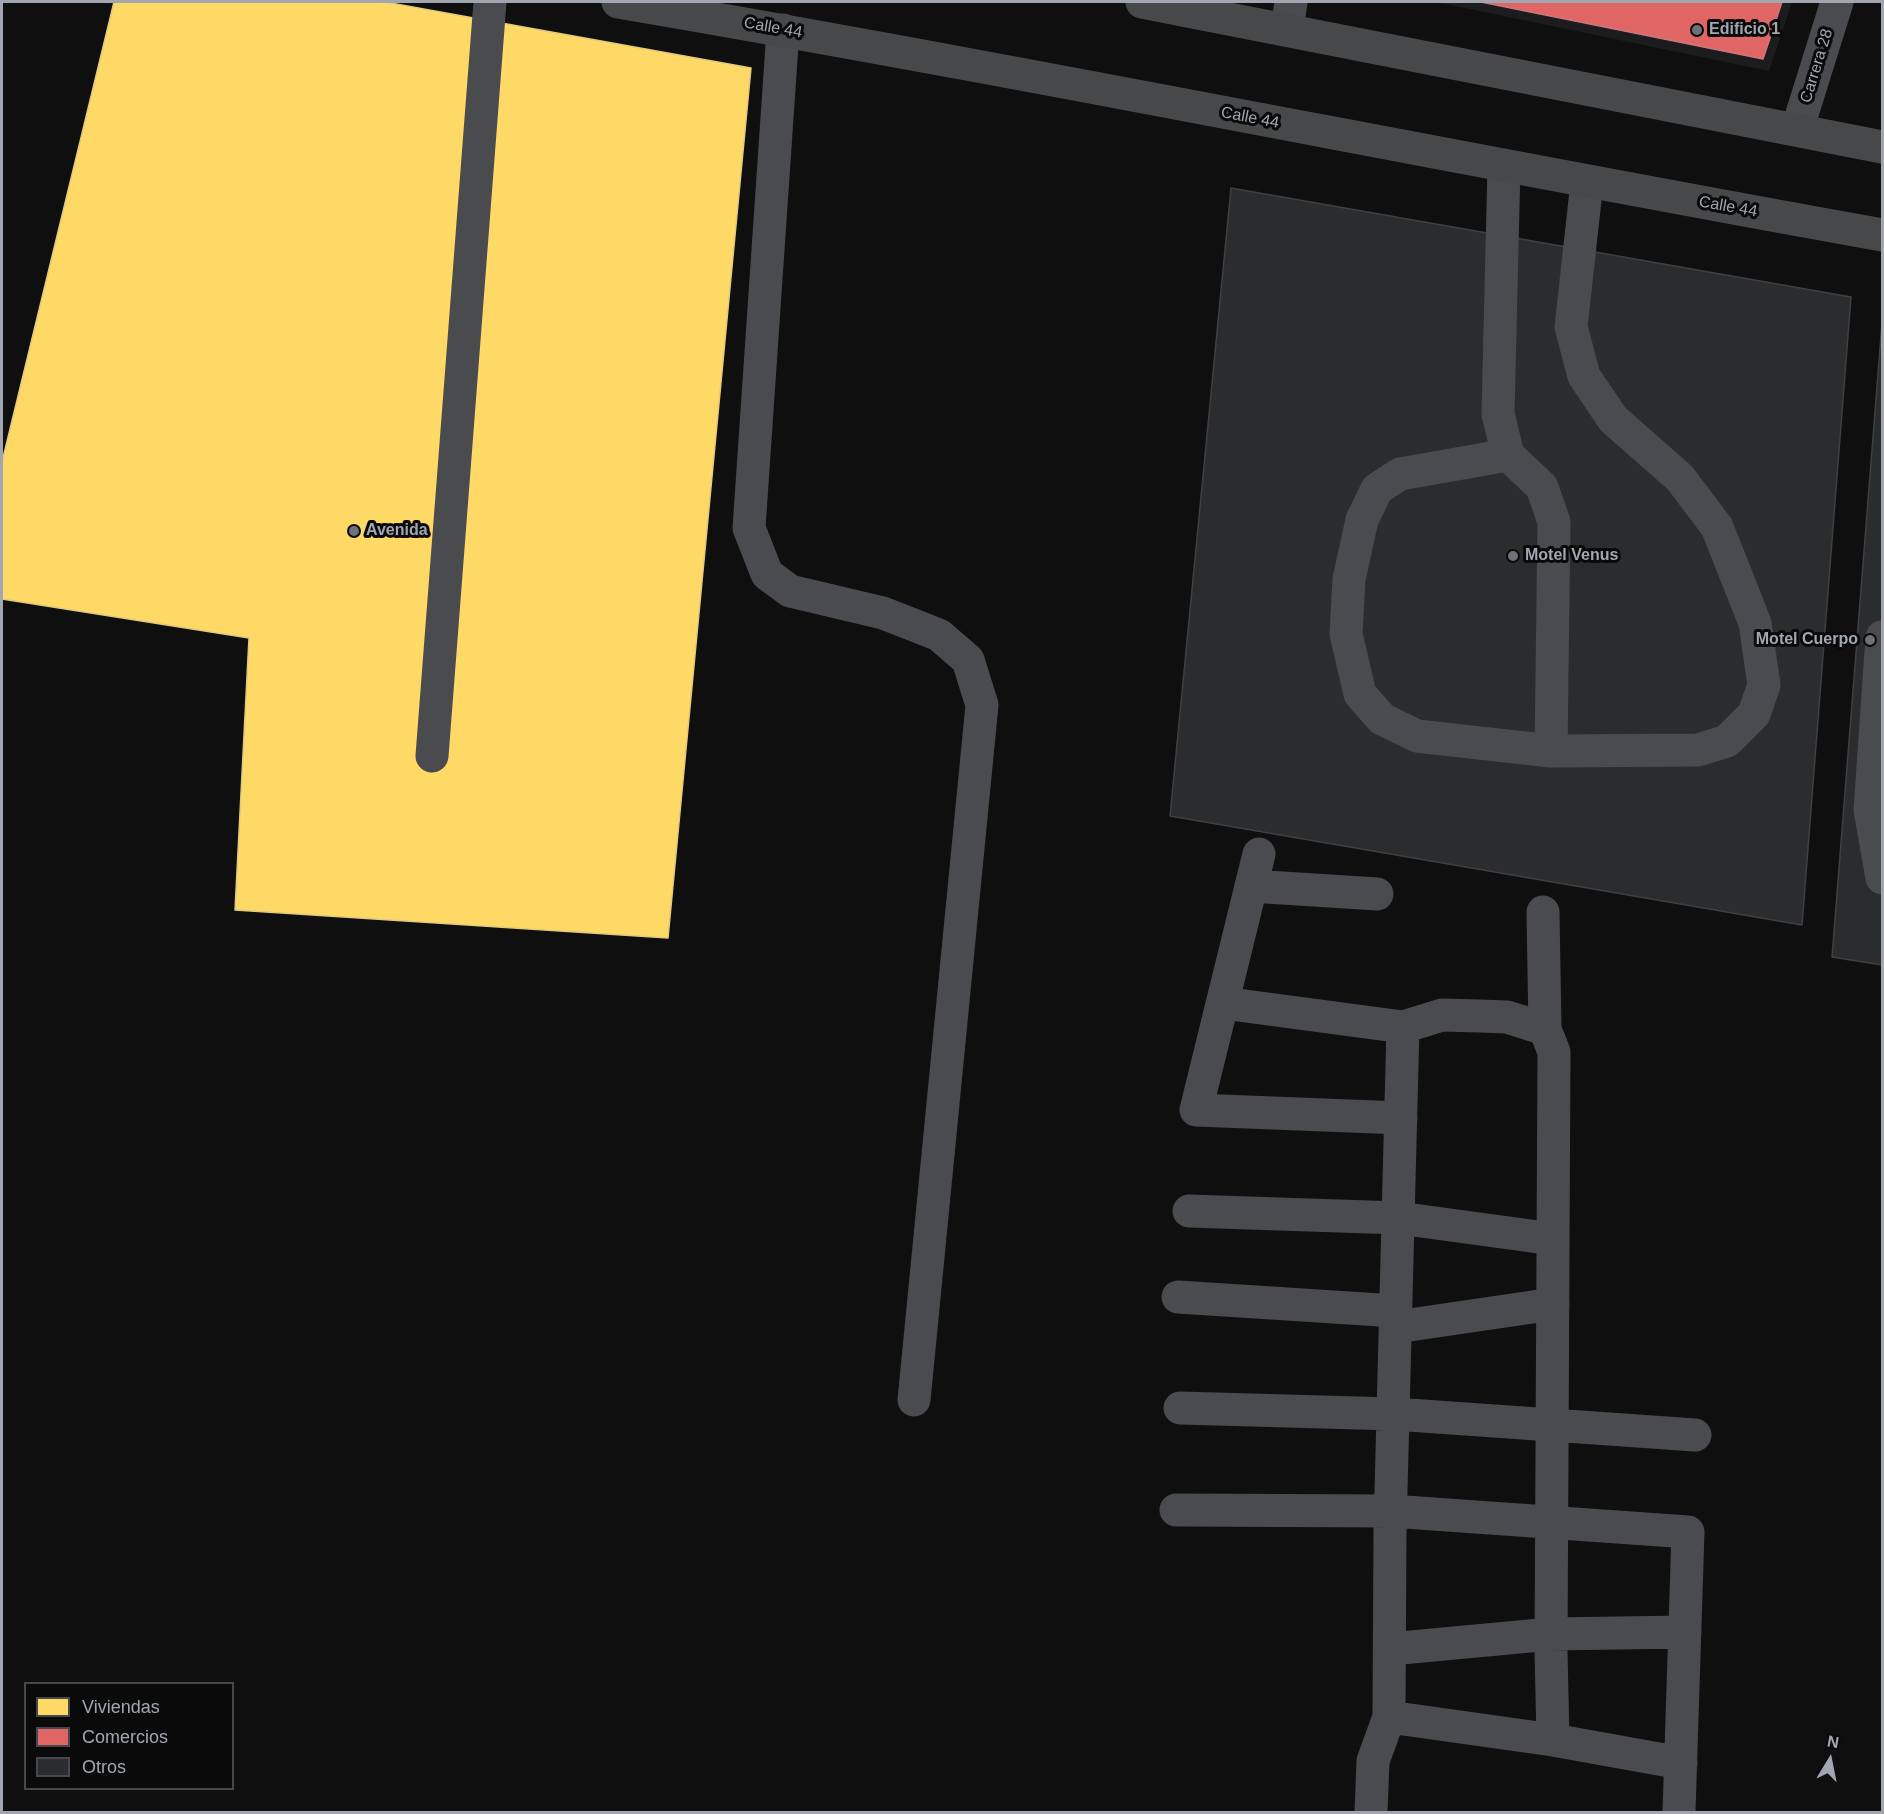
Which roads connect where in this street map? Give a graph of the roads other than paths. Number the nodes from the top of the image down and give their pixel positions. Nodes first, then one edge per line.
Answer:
1 (490, 2) edge
2 (618, 2) edge
3 (1142, 2) edge
4 (1837, 2) edge
5 (1289, 15) edge
6 (783, 30) junction
7 (1797, 130) junction
8 (1882, 147) edge
9 (1504, 166) junction
10 (1587, 182) junction
11 (1882, 235) edge
12 (1508, 455) junction
13 (1882, 637) edge
14 (1551, 751) junction
15 (432, 756) dead end
16 (1259, 854) dead end
17 (1882, 878) edge
18 (1251, 886) junction
19 (1377, 894) dead end
20 (1543, 912) dead end
21 (1223, 1003) junction
22 (1403, 1027) junction
23 (1545, 1029) junction
24 (1401, 1118) junction
25 (1189, 1211) dead end
26 (1399, 1218) junction
27 (1553, 1239) junction
28 (1178, 1297) dead end
29 (1553, 1304) junction
30 (1396, 1319) junction
31 (914, 1400) dead end
32 (1180, 1408) dead end
33 (1394, 1414) junction
34 (1552, 1424) junction
35 (1695, 1435) dead end
36 (1176, 1510) dead end
37 (1391, 1510) junction
38 (1552, 1523) junction
39 (1685, 1632) junction
40 (1551, 1634) junction
41 (1390, 1649) junction
42 (1389, 1717) junction
43 (1553, 1740) junction
44 (1681, 1763) junction
45 (1371, 1812) edge
46 (1679, 1812) edge

1 - 15 street
2 - 6 main road, Calle 44
3 - 5 main road
4 - 7 street, Carrera 28
5 - 7 main road
6 - 9 main road, Calle 44
6 - 31 street
7 - 8 main road
9 - 10 main road, Calle 44
9 - 12 street
10 - 11 main road, Calle 44
10 - 14 street
12 - 14 street
12 - 14 street
13 - 17 street
16 - 18 street
18 - 19 street
18 - 21 street
20 - 23 street
21 - 22 street
21 - 24 street
22 - 23 street
22 - 24 street
23 - 27 street
24 - 26 street
25 - 26 street
26 - 27 street
26 - 30 street
27 - 29 street
28 - 30 street
29 - 30 street
29 - 34 street
30 - 33 street
32 - 33 street
33 - 34 street
33 - 37 street
34 - 35 street
34 - 38 street
36 - 37 street
37 - 38 street
37 - 41 street
38 - 39 street
38 - 40 street
39 - 40 street
39 - 44 street
40 - 41 street
40 - 43 street
41 - 42 street
42 - 43 street
42 - 45 street
43 - 44 street
44 - 46 street

